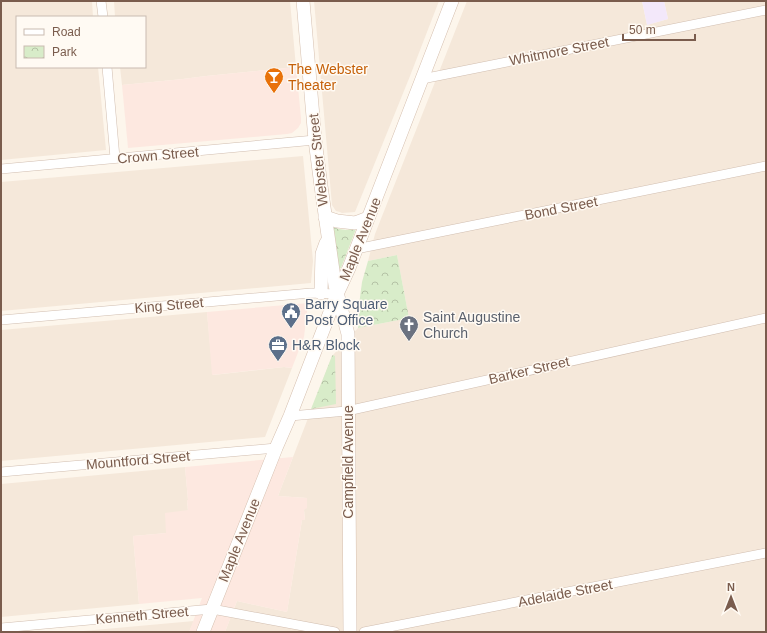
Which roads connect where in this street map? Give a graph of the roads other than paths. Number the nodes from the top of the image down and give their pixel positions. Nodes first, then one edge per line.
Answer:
1 (101, 1) edge
2 (303, 1) edge
3 (452, 1) edge
4 (766, 10) edge
5 (102, 16) edge
6 (107, 68) edge
7 (422, 79) junction
8 (315, 140) junction
9 (115, 158) junction
10 (766, 166) edge
11 (1, 169) edge
12 (325, 217) junction
13 (368, 218) junction
14 (328, 238) junction
15 (356, 249) junction
16 (321, 293) junction
17 (337, 294) junction
18 (766, 318) edge
19 (1, 320) edge
20 (348, 411) junction
21 (290, 416) junction
22 (276, 448) junction
23 (1, 472) edge
24 (766, 553) edge
25 (212, 609) junction
26 (1, 628) edge
27 (203, 632) edge
28 (335, 632) edge
29 (350, 632) edge
30 (364, 632) edge

1 - 5 street
2 - 8 main road, Webster Street
3 - 7 main road, Maple Avenue
4 - 7 street, Whitmore Street
6 - 9 street
7 - 13 main road, Maple Avenue
8 - 9 street, Crown Street
8 - 12 main road, Webster Street
9 - 11 street, Crown Street
10 - 15 street, Bond Street
12 - 13 main road
12 - 14 main road, Webster Street
13 - 15 main road, Maple Avenue
14 - 16 main road
14 - 17 main road, Webster Street
15 - 17 main road, Maple Avenue
16 - 17 street, King Street
16 - 19 street, King Street
17 - 20 main road, Campfield Avenue
17 - 21 main road, Maple Avenue
18 - 20 street, Barker Street
20 - 21 street, Barker Street
20 - 29 main road, Campfield Avenue
21 - 22 main road, Maple Avenue
22 - 23 street, Mountford Street
22 - 25 main road, Maple Avenue
24 - 30 street, Adelaide Street
25 - 26 street, Kenneth Street
25 - 27 main road, Maple Avenue
25 - 28 street

